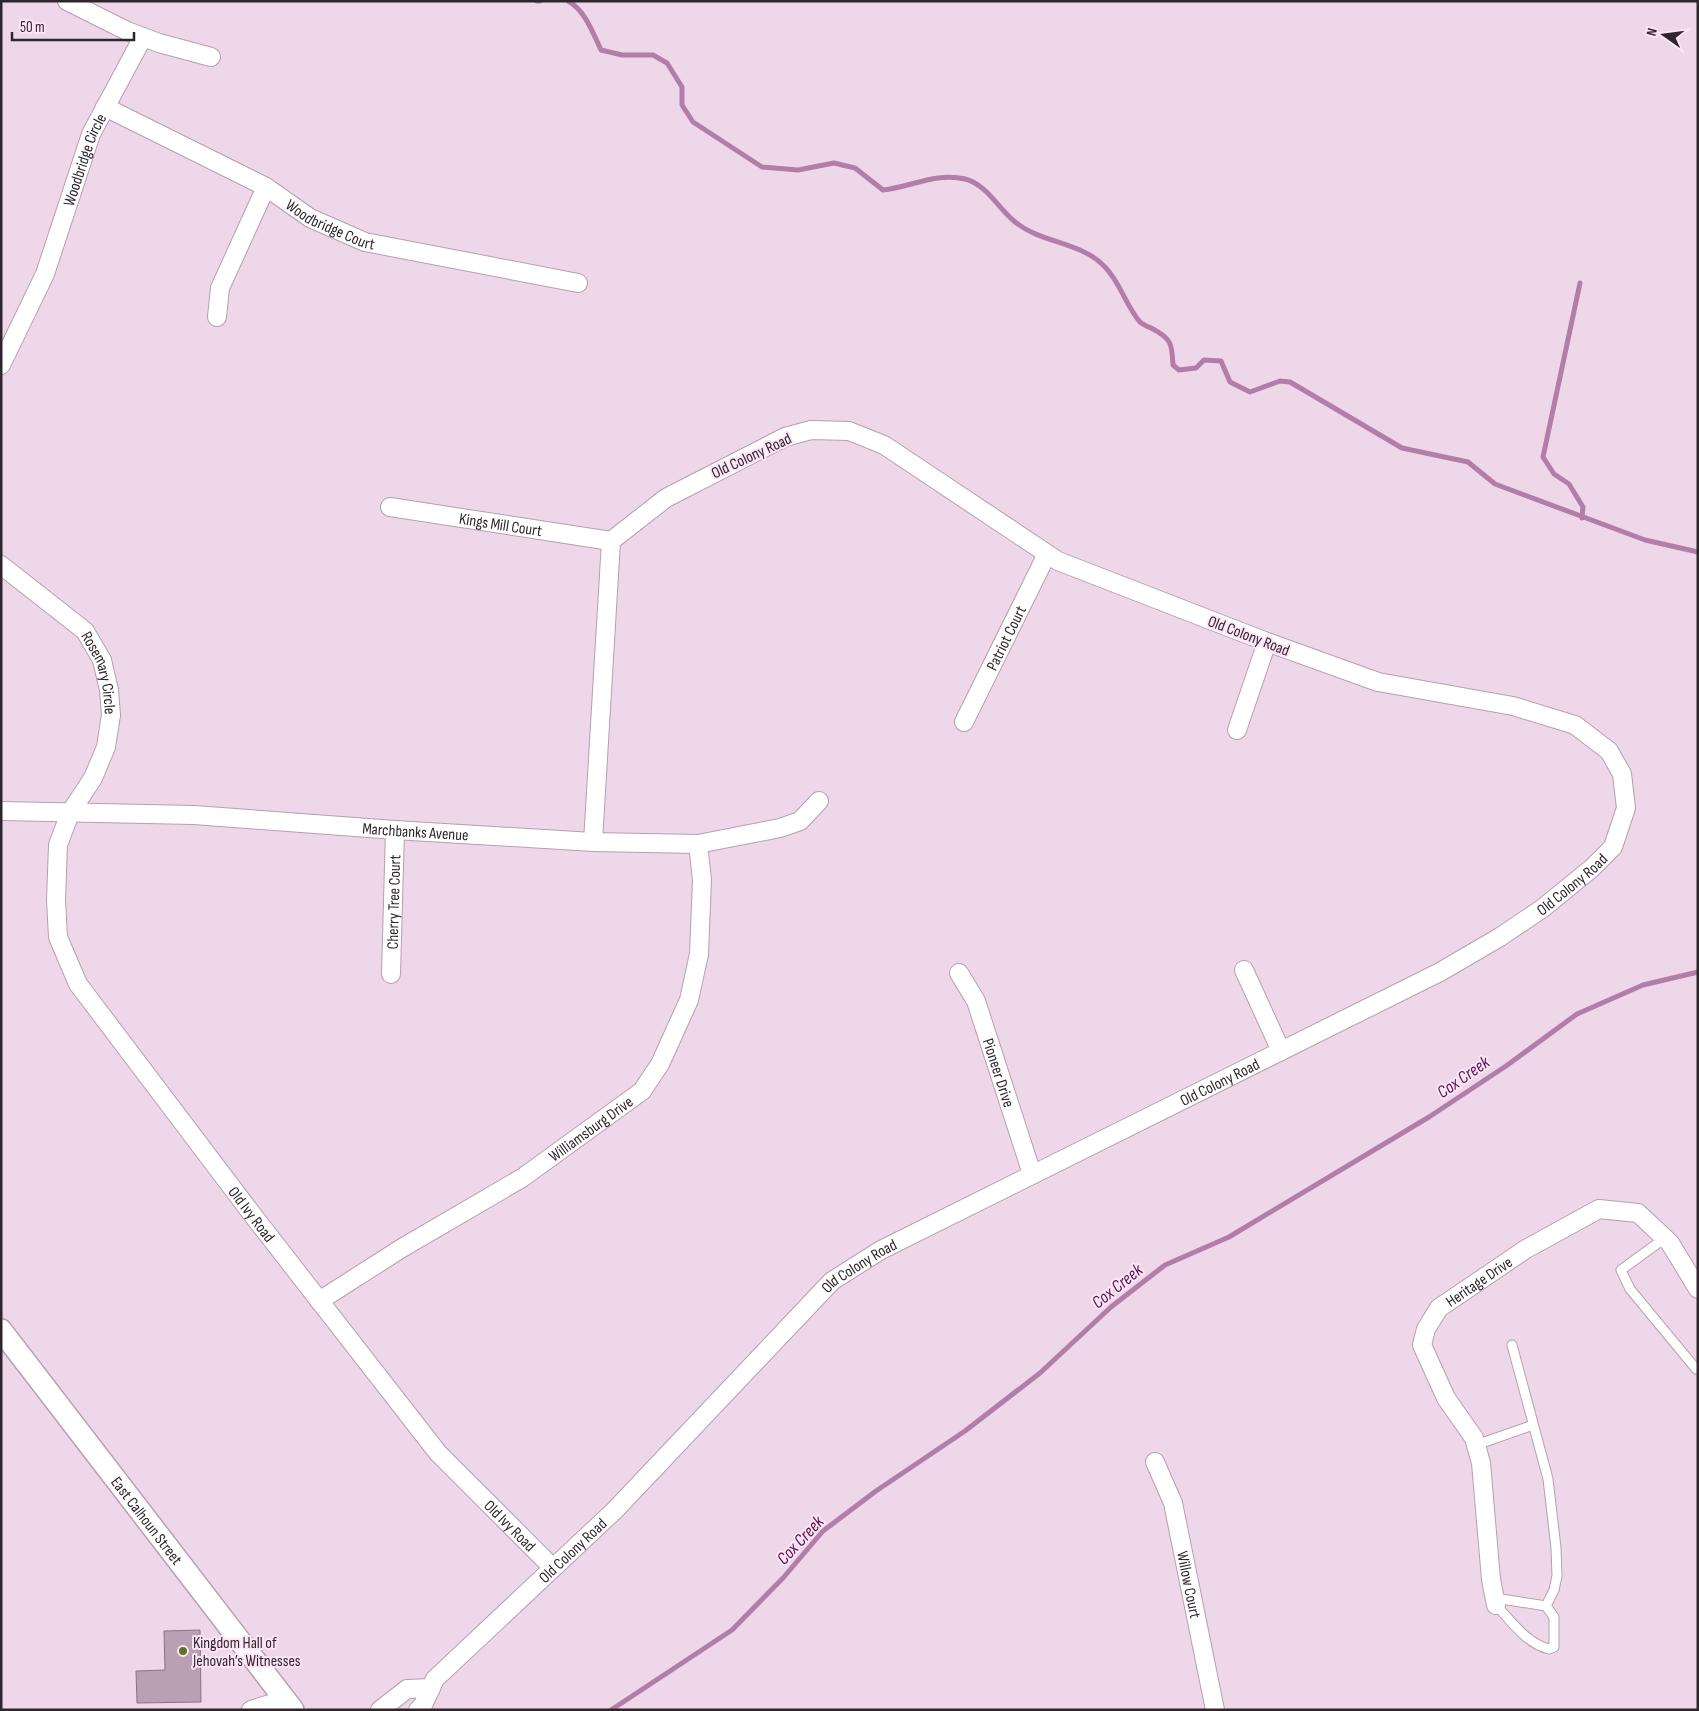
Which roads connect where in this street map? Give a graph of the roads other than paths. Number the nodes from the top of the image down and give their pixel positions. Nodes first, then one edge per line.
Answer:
1 (67, 1) edge
2 (144, 37) junction
3 (211, 57) dead end
4 (105, 107) junction
5 (266, 187) junction
6 (578, 283) dead end
7 (217, 317) dead end
8 (1, 365) edge
9 (390, 507) dead end
10 (611, 541) junction
11 (1047, 554) junction
12 (1, 565) edge
13 (1267, 642) junction
14 (964, 722) dead end
15 (1238, 730) dead end
16 (819, 801) dead end
17 (1, 811) edge
18 (70, 814) junction
19 (395, 830) junction
20 (593, 842) junction
21 (698, 844) junction
22 (1244, 970) dead end
23 (959, 973) dead end
24 (391, 974) dead end
25 (1281, 1051) junction
26 (1032, 1174) junction
27 (1665, 1238) junction
28 (1698, 1289) edge
29 (319, 1301) junction
30 (1, 1330) edge
31 (1512, 1345) dead end
32 (1698, 1368) edge
33 (1533, 1425) junction
34 (1476, 1445) junction
35 (1155, 1462) dead end
36 (553, 1568) junction
37 (1496, 1602) junction
38 (1546, 1606) junction
39 (431, 1688) junction
40 (289, 1704) edge
41 (250, 1710) edge
42 (380, 1710) edge
43 (418, 1710) edge
44 (1215, 1710) edge

1 - 2 street
2 - 3 street
2 - 4 street, Woodbridge Circle
4 - 5 street, Woodbridge Court
4 - 8 street, Woodbridge Circle
5 - 6 street, Woodbridge Court
5 - 7 street
9 - 10 street, Kings Mill Court
10 - 11 street, Old Colony Road
10 - 20 street
11 - 13 street, Old Colony Road
11 - 14 street, Patriot Court
12 - 18 street, Rosemary Circle
13 - 15 street
13 - 25 street, Old Colony Road
16 - 21 street, Marchbanks Avenue
17 - 18 street, Marchbanks Avenue
18 - 19 street, Marchbanks Avenue
18 - 29 street, Old Ivy Road
19 - 20 street, Marchbanks Avenue
19 - 24 street, Cherry Tree Court
20 - 21 street, Marchbanks Avenue
21 - 29 street, Williamsburg Drive
22 - 25 street
23 - 26 street, Pioneer Drive
25 - 26 street, Old Colony Road
26 - 36 street, Old Colony Road
27 - 28 street, Heritage Drive
27 - 32 lane
27 - 34 street, Heritage Drive
29 - 36 street, Old Ivy Road
30 - 40 street, East Calhoun Street
31 - 33 lane
33 - 34 lane
33 - 38 lane
34 - 37 street, Heritage Drive
35 - 44 street, Willow Court
36 - 39 street, Old Colony Road
37 - 38 lane
37 - 38 lane
39 - 42 street
39 - 43 street, Old Colony Road
40 - 41 street

